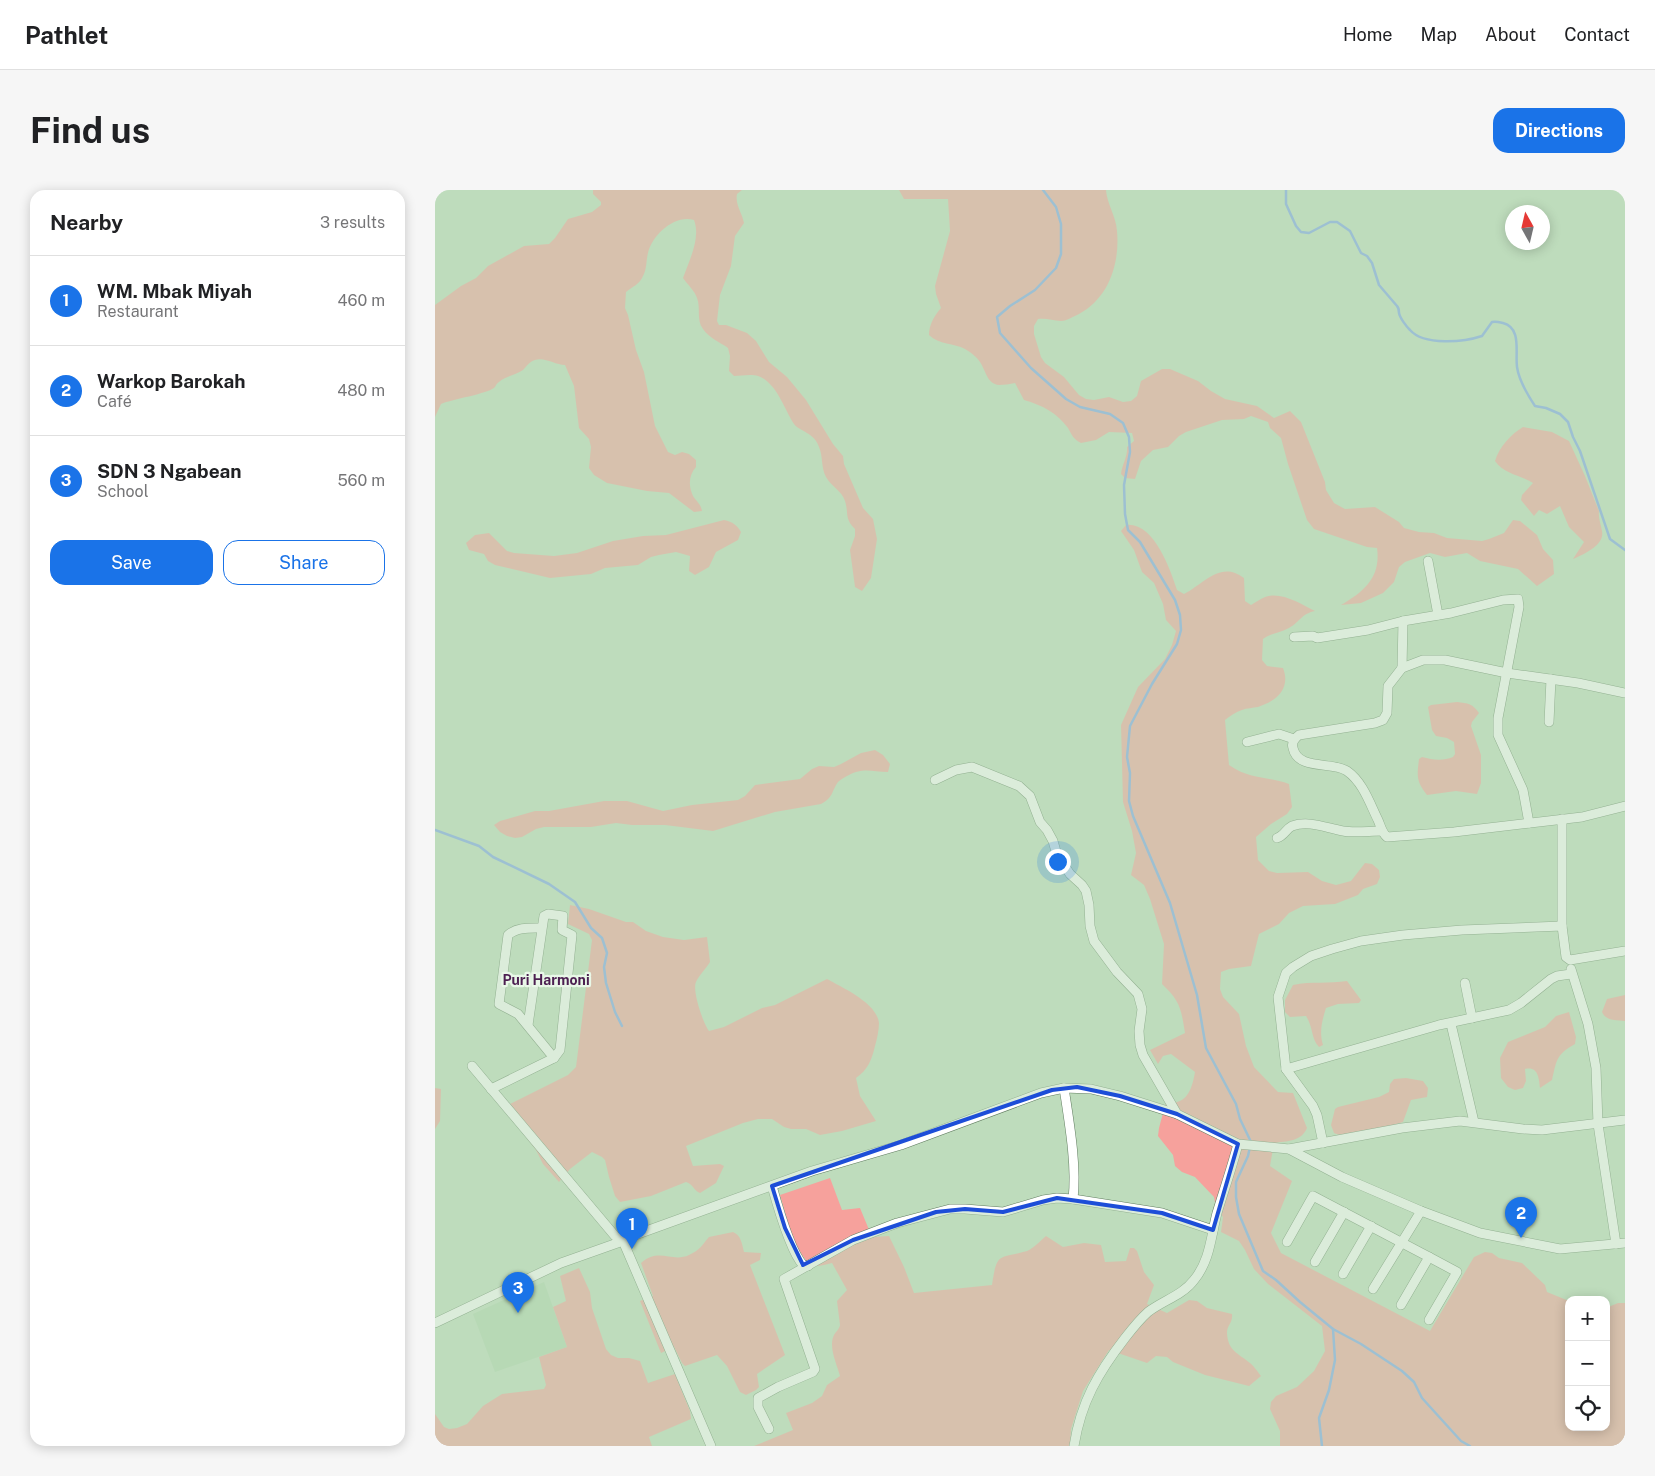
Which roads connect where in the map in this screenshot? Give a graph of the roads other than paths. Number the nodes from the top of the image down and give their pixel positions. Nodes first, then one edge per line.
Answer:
1 (1428, 560) dead end
2 (1438, 615) junction
3 (1403, 621) junction
4 (1294, 637) dead end
5 (1402, 668) junction
6 (1507, 673) junction
7 (1551, 679) junction
8 (1625, 693) edge
9 (1549, 722) dead end
10 (1294, 739) junction
11 (1247, 742) dead end
12 (935, 780) dead end
13 (1625, 806) edge
14 (1562, 819) junction
15 (1529, 823) junction
16 (1382, 831) junction
17 (1277, 838) dead end
18 (1562, 926) junction
19 (541, 928) junction
20 (1625, 951) edge
21 (1570, 960) junction
22 (1571, 974) junction
23 (1465, 983) dead end
24 (1472, 1018) junction
25 (1451, 1024) junction
26 (528, 1025) junction
27 (553, 1058) junction
28 (472, 1066) dead end
29 (1286, 1069) junction
30 (1064, 1088) junction
31 (491, 1089) junction
32 (1177, 1114) junction
33 (1625, 1120) edge
34 (1474, 1122) junction
35 (1598, 1124) junction
36 (1323, 1143) junction
37 (1242, 1144) junction
38 (1289, 1150) junction
39 (772, 1186) junction
40 (1073, 1199) junction
41 (1421, 1211) junction
42 (1344, 1212) junction
43 (1371, 1226) junction
44 (1213, 1230) junction
45 (623, 1241) junction
46 (1401, 1241) junction
47 (1287, 1242) dead end
48 (1621, 1244) edge
49 (1429, 1257) junction
50 (1315, 1262) dead end
51 (808, 1266) junction
52 (1343, 1274) dead end
53 (1373, 1289) dead end
54 (1401, 1305) dead end
55 (1429, 1320) dead end
56 (435, 1323) edge
57 (769, 1429) dead end
58 (711, 1446) edge
59 (1074, 1446) edge

1 - 2 street
2 - 3 street
2 - 6 street
3 - 4 street
3 - 5 street
5 - 6 street
5 - 10 street
6 - 7 street
6 - 15 street
7 - 8 street
7 - 9 street
10 - 11 street
10 - 16 street
12 - 32 street
13 - 14 street
14 - 15 street
14 - 18 street
15 - 16 street
16 - 17 street
18 - 21 street
18 - 29 street
19 - 26 street
19 - 26 street
19 - 27 street
20 - 21 street
21 - 22 street
22 - 24 street
22 - 35 street
23 - 24 street
24 - 25 street
25 - 29 street
25 - 34 street
26 - 27 street
27 - 31 street
28 - 31 street
29 - 36 street
30 - 32 street
30 - 39 street
30 - 40 street
31 - 45 street
32 - 37 street
33 - 35 street
34 - 35 street
34 - 36 street
35 - 48 street
36 - 38 street
37 - 38 street
37 - 44 street
38 - 41 street
39 - 45 street
39 - 51 street
40 - 44 street
40 - 51 street
41 - 46 street
41 - 48 street
42 - 43 street
42 - 47 street
42 - 50 street
43 - 46 street
43 - 52 street
44 - 59 street
45 - 56 street
45 - 58 street
46 - 49 street
46 - 53 street
49 - 54 street
49 - 55 street
51 - 57 street

